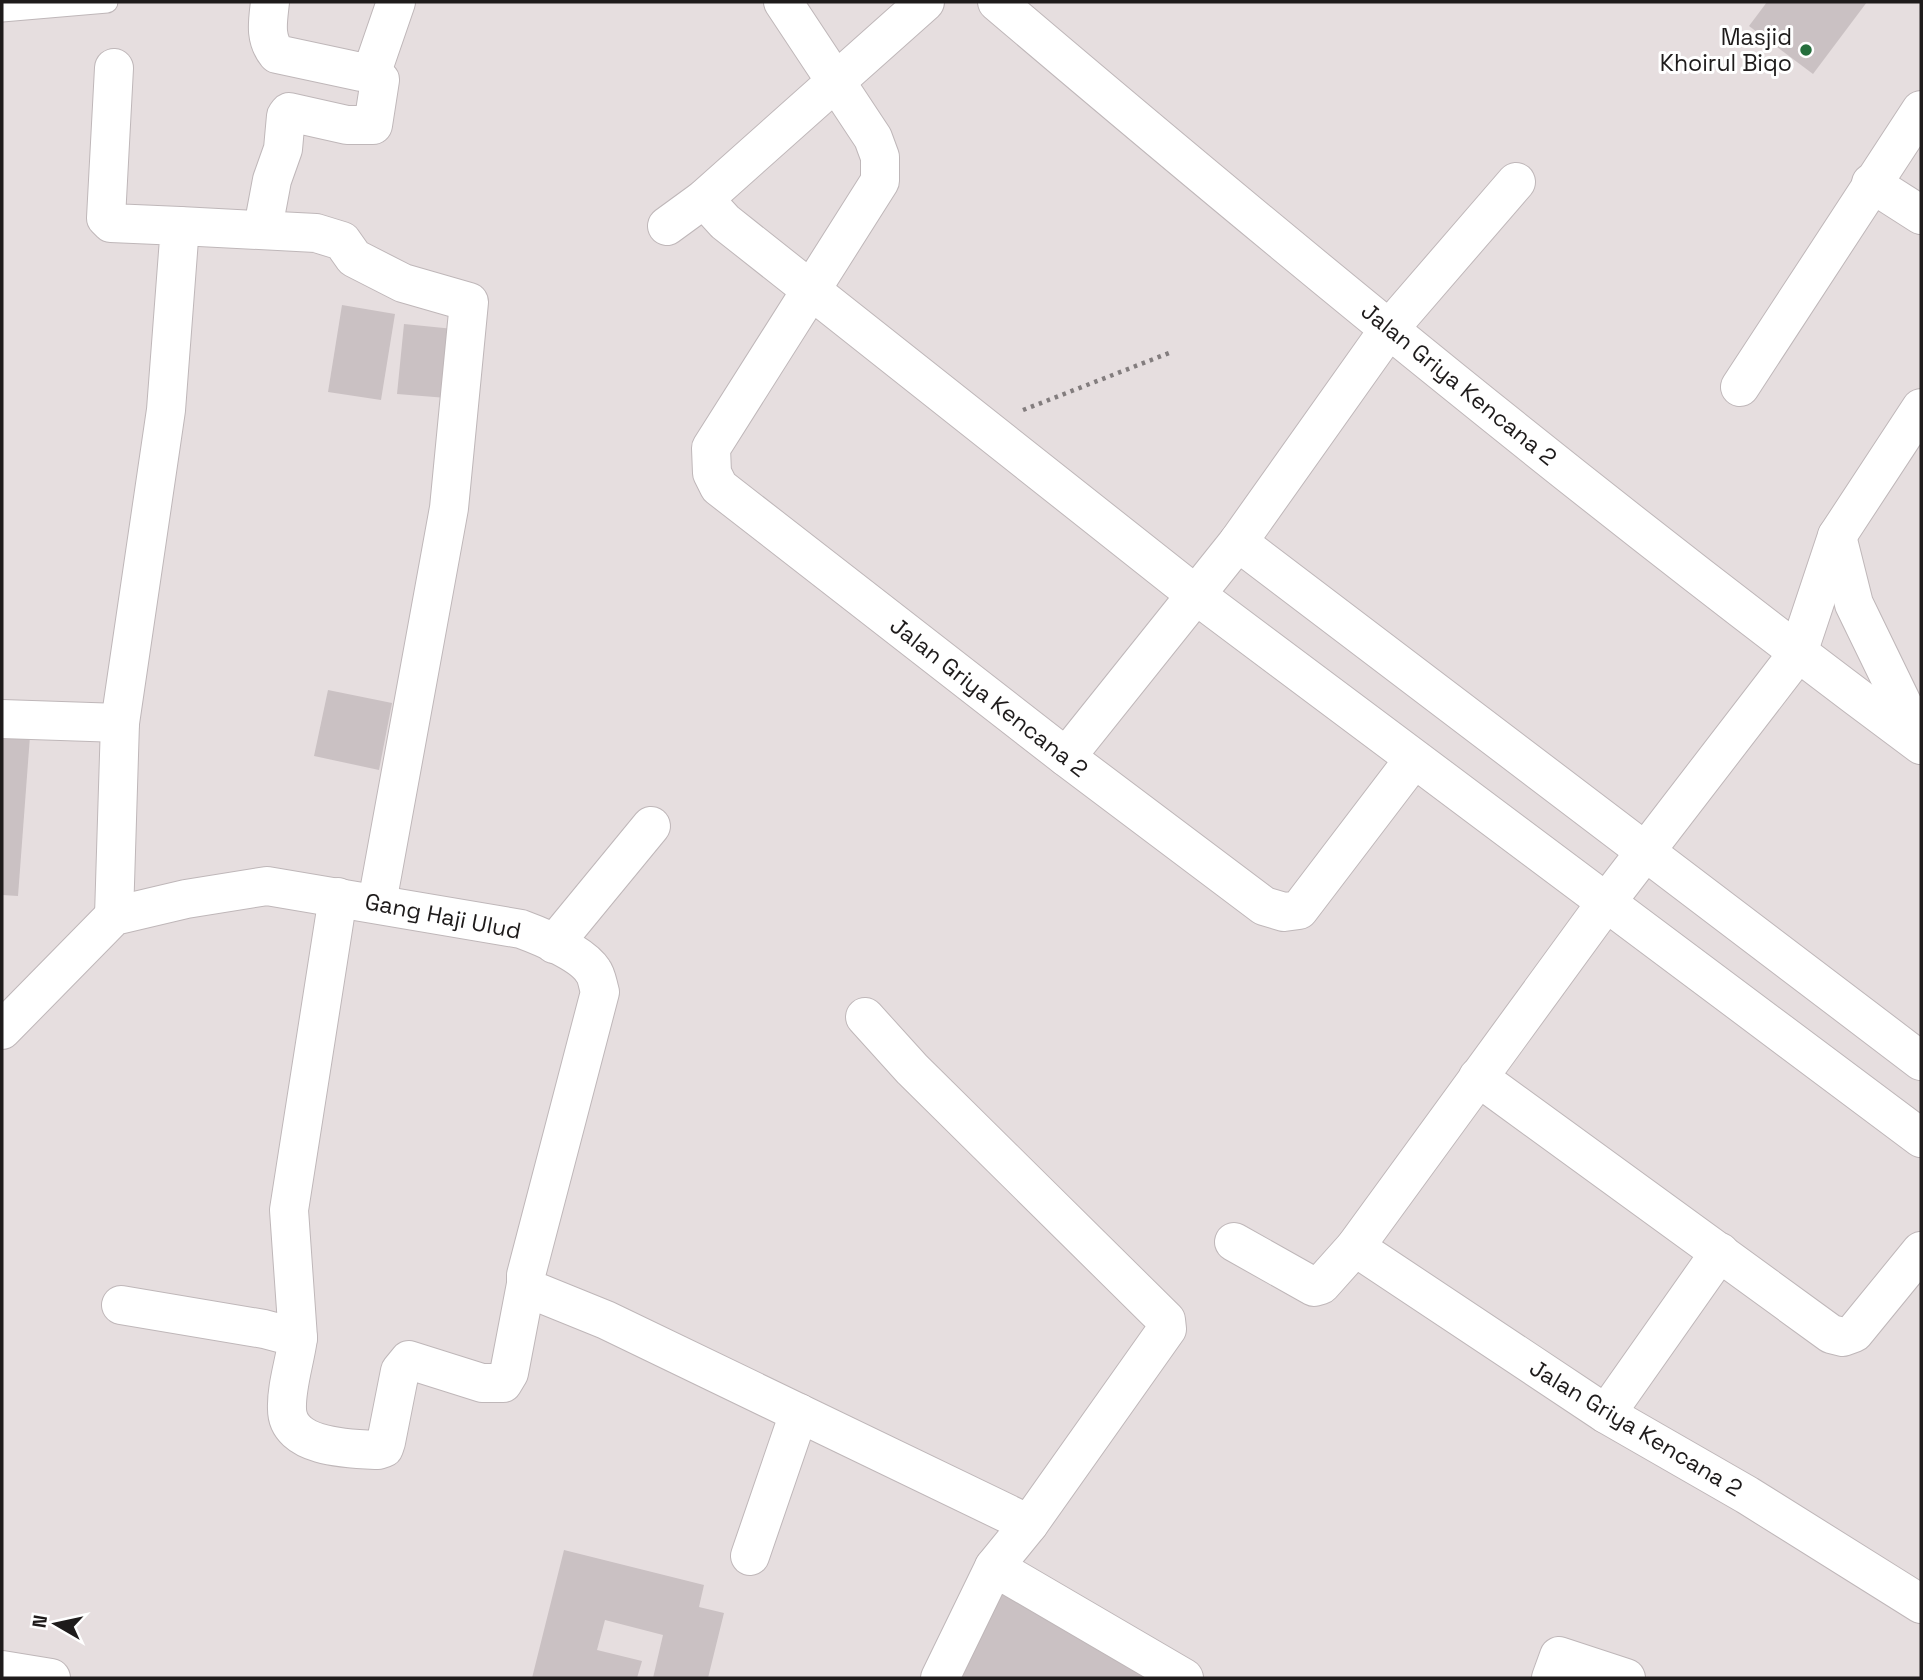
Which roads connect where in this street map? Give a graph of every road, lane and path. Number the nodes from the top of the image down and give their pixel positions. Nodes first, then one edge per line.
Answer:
1 (107, 2) edge
2 (270, 2) edge
3 (396, 2) edge
4 (783, 2) edge
5 (925, 2) edge
6 (997, 2) edge
7 (2, 11) edge
8 (114, 68) dead end
9 (369, 71) junction
10 (835, 81) junction
11 (1921, 110) edge
12 (1516, 183) dead end
13 (1871, 183) junction
14 (704, 199) junction
15 (1921, 215) edge
16 (180, 226) junction
17 (667, 226) dead end
18 (263, 228) junction
19 (811, 288) junction
20 (1389, 329) junction
21 (1169, 353) dead end
22 (1740, 387) dead end
23 (1921, 408) edge
24 (983, 426) junction
25 (1837, 536) junction
26 (1238, 542) junction
27 (1196, 595) junction
28 (1798, 653) junction
29 (2, 719) edge
30 (120, 723) junction
31 (1921, 744) edge
32 (1066, 757) junction
33 (1414, 759) junction
34 (651, 826) dead end
35 (1647, 850) junction
36 (338, 897) junction
37 (377, 903) junction
38 (1605, 904) junction
39 (114, 916) junction
40 (554, 944) junction
41 (865, 1017) dead end
42 (2, 1030) edge
43 (1921, 1061) edge
44 (1478, 1077) junction
45 (1921, 1138) edge
46 (1234, 1242) dead end
47 (1355, 1247) junction
48 (1921, 1251) edge
49 (1720, 1252) junction
50 (529, 1287) junction
51 (121, 1305) dead end
52 (298, 1338) junction
53 (799, 1413) junction
54 (1606, 1414) junction
55 (1029, 1524) junction
56 (750, 1556) dead end
57 (994, 1567) junction
58 (1921, 1604) edge
59 (2, 1670) edge
60 (51, 1678) edge
61 (940, 1678) edge
62 (1184, 1678) edge
63 (1551, 1678) edge
64 (1626, 1678) edge

1 - 7 lane
2 - 9 street
3 - 9 street
4 - 10 street, Jalan Griya Kencana 2
5 - 10 street
6 - 20 street, Jalan Griya Kencana 2
8 - 16 street
9 - 18 street
10 - 14 street
10 - 19 street, Jalan Griya Kencana 2
11 - 13 street
12 - 20 street
13 - 15 street
13 - 22 street
14 - 17 street
14 - 19 street
16 - 18 street
16 - 30 street
18 - 37 street
19 - 24 street
19 - 32 street, Jalan Griya Kencana 2
20 - 26 street
20 - 28 street, Jalan Griya Kencana 2
21 - 24 path
23 - 25 street
24 - 27 street
25 - 28 street
25 - 31 street, Jalan Griya Kencana 2
26 - 27 street
26 - 35 street
27 - 32 street
27 - 33 street
28 - 31 street, Jalan Griya Kencana 2
28 - 35 street
29 - 30 street
30 - 39 street
32 - 33 street, Jalan Griya Kencana 2
33 - 38 street
34 - 40 street
35 - 38 street
35 - 43 street
36 - 37 street, Gang Haji Ulud
36 - 39 street, Gang Haji Ulud
36 - 52 street
37 - 40 street, Gang Haji Ulud
38 - 44 street
38 - 45 street
39 - 42 street
40 - 50 street, Gang Haji Ulud
41 - 55 street
44 - 47 street
44 - 49 street
46 - 47 street
47 - 54 street, Jalan Griya Kencana 2
48 - 49 street
49 - 54 street
50 - 52 street, Gang Haji Ulud
50 - 53 street
51 - 52 street
53 - 55 street
53 - 56 street
54 - 58 street, Jalan Griya Kencana 2
55 - 57 street
57 - 61 street
57 - 62 street
59 - 60 street
63 - 64 street

